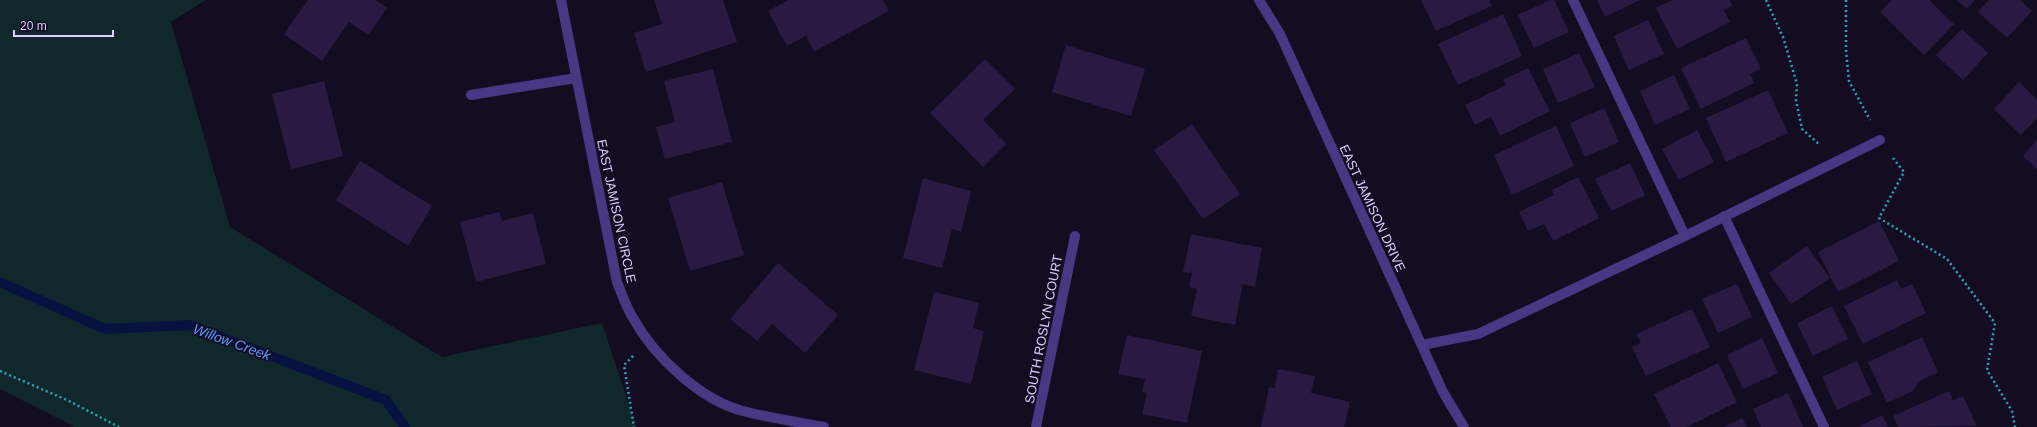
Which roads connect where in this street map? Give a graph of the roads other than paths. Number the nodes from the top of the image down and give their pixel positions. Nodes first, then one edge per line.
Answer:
1 (561, 0) edge
2 (1259, 0) edge
3 (1574, 0) edge
4 (576, 78) junction
5 (471, 95) dead end
6 (1880, 140) road end
7 (1724, 216) junction
8 (1075, 236) dead end
9 (1685, 236) junction
10 (1422, 346) junction
11 (824, 427) edge
12 (1036, 427) edge
13 (1464, 427) edge
14 (1824, 427) edge

1 - 4 street, EAST JAMISON CIRCLE
2 - 10 street, EAST JAMISON DRIVE
3 - 9 street
4 - 5 street
4 - 11 street, EAST JAMISON CIRCLE
6 - 7 street
7 - 9 street
7 - 14 street
8 - 12 street, SOUTH ROSLYN COURT
9 - 10 street
10 - 13 street, EAST JAMISON DRIVE

